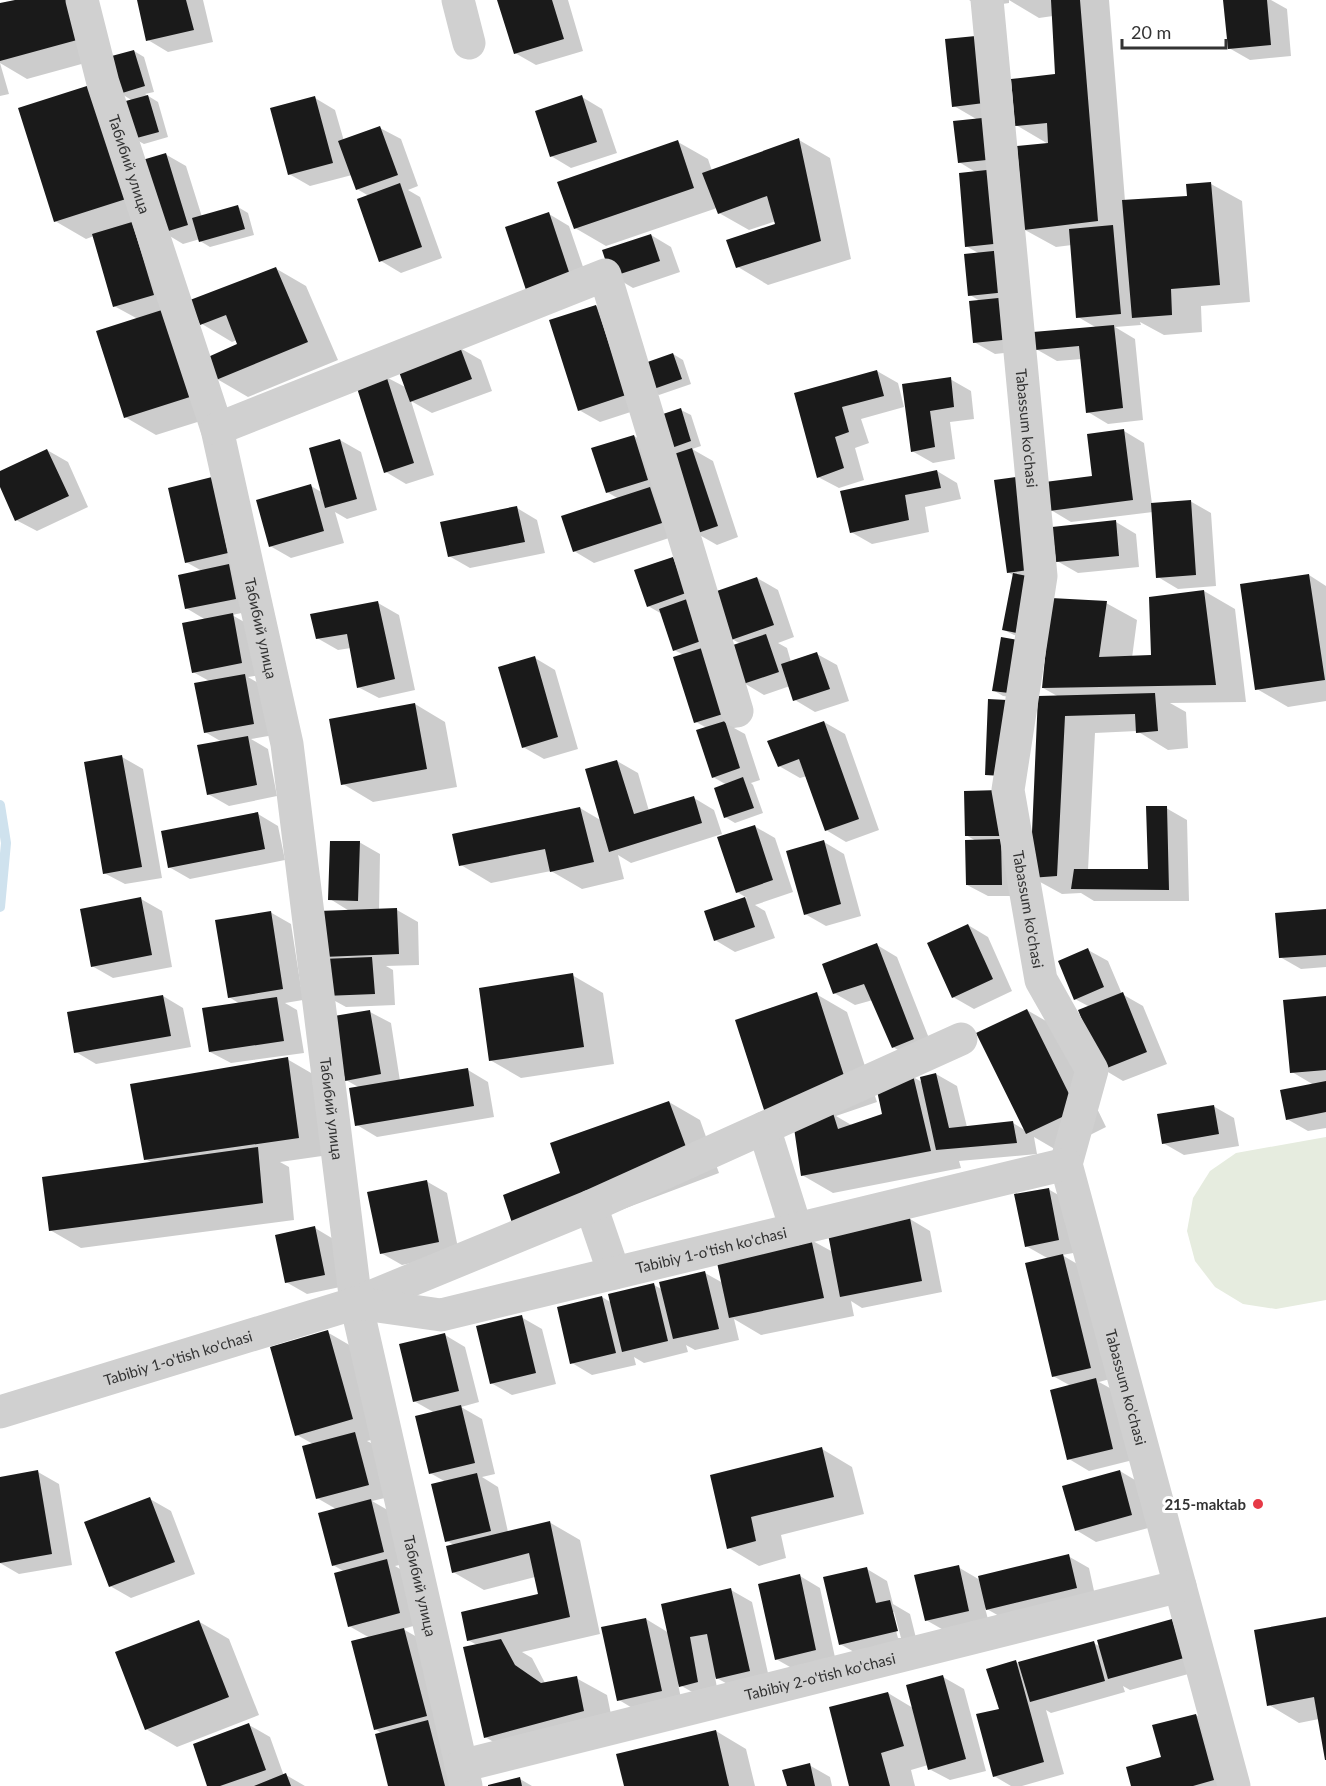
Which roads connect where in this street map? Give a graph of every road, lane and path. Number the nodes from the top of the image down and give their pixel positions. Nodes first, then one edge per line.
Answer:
1 (82, 0) edge
2 (458, 0) edge
3 (987, 0) edge
4 (469, 43) dead end
5 (217, 429) junction
6 (736, 711) dead end
7 (961, 1038) dead end
8 (764, 1128) junction
9 (1066, 1164) junction
10 (591, 1206) junction
11 (796, 1229) junction
12 (614, 1273) junction
13 (356, 1303) junction
14 (0, 1412) edge
15 (1180, 1586) junction
16 (463, 1776) edge
17 (1234, 1786) edge

1 - 5 street, Табибий улица
2 - 4 street
3 - 9 street, Tabassum ko'chasi
5 - 6 street
5 - 13 street, Табибий улица
7 - 8 street, Tabibiy 1-o'tish ko'chasi
8 - 10 street, Tabibiy 1-o'tish ko'chasi
8 - 11 street
9 - 11 street, Tabibiy 1-o'tish ko'chasi
9 - 15 street, Tabassum ko'chasi
10 - 12 street
10 - 13 street, Tabibiy 1-o'tish ko'chasi
11 - 12 street, Tabibiy 1-o'tish ko'chasi
12 - 13 street, Tabibiy 1-o'tish ko'chasi
13 - 14 street, Tabibiy 1-o'tish ko'chasi
13 - 16 street, Табибий улица
15 - 16 street, Tabibiy 2-o'tish ko'chasi
15 - 17 street, Tabassum ko'chasi

